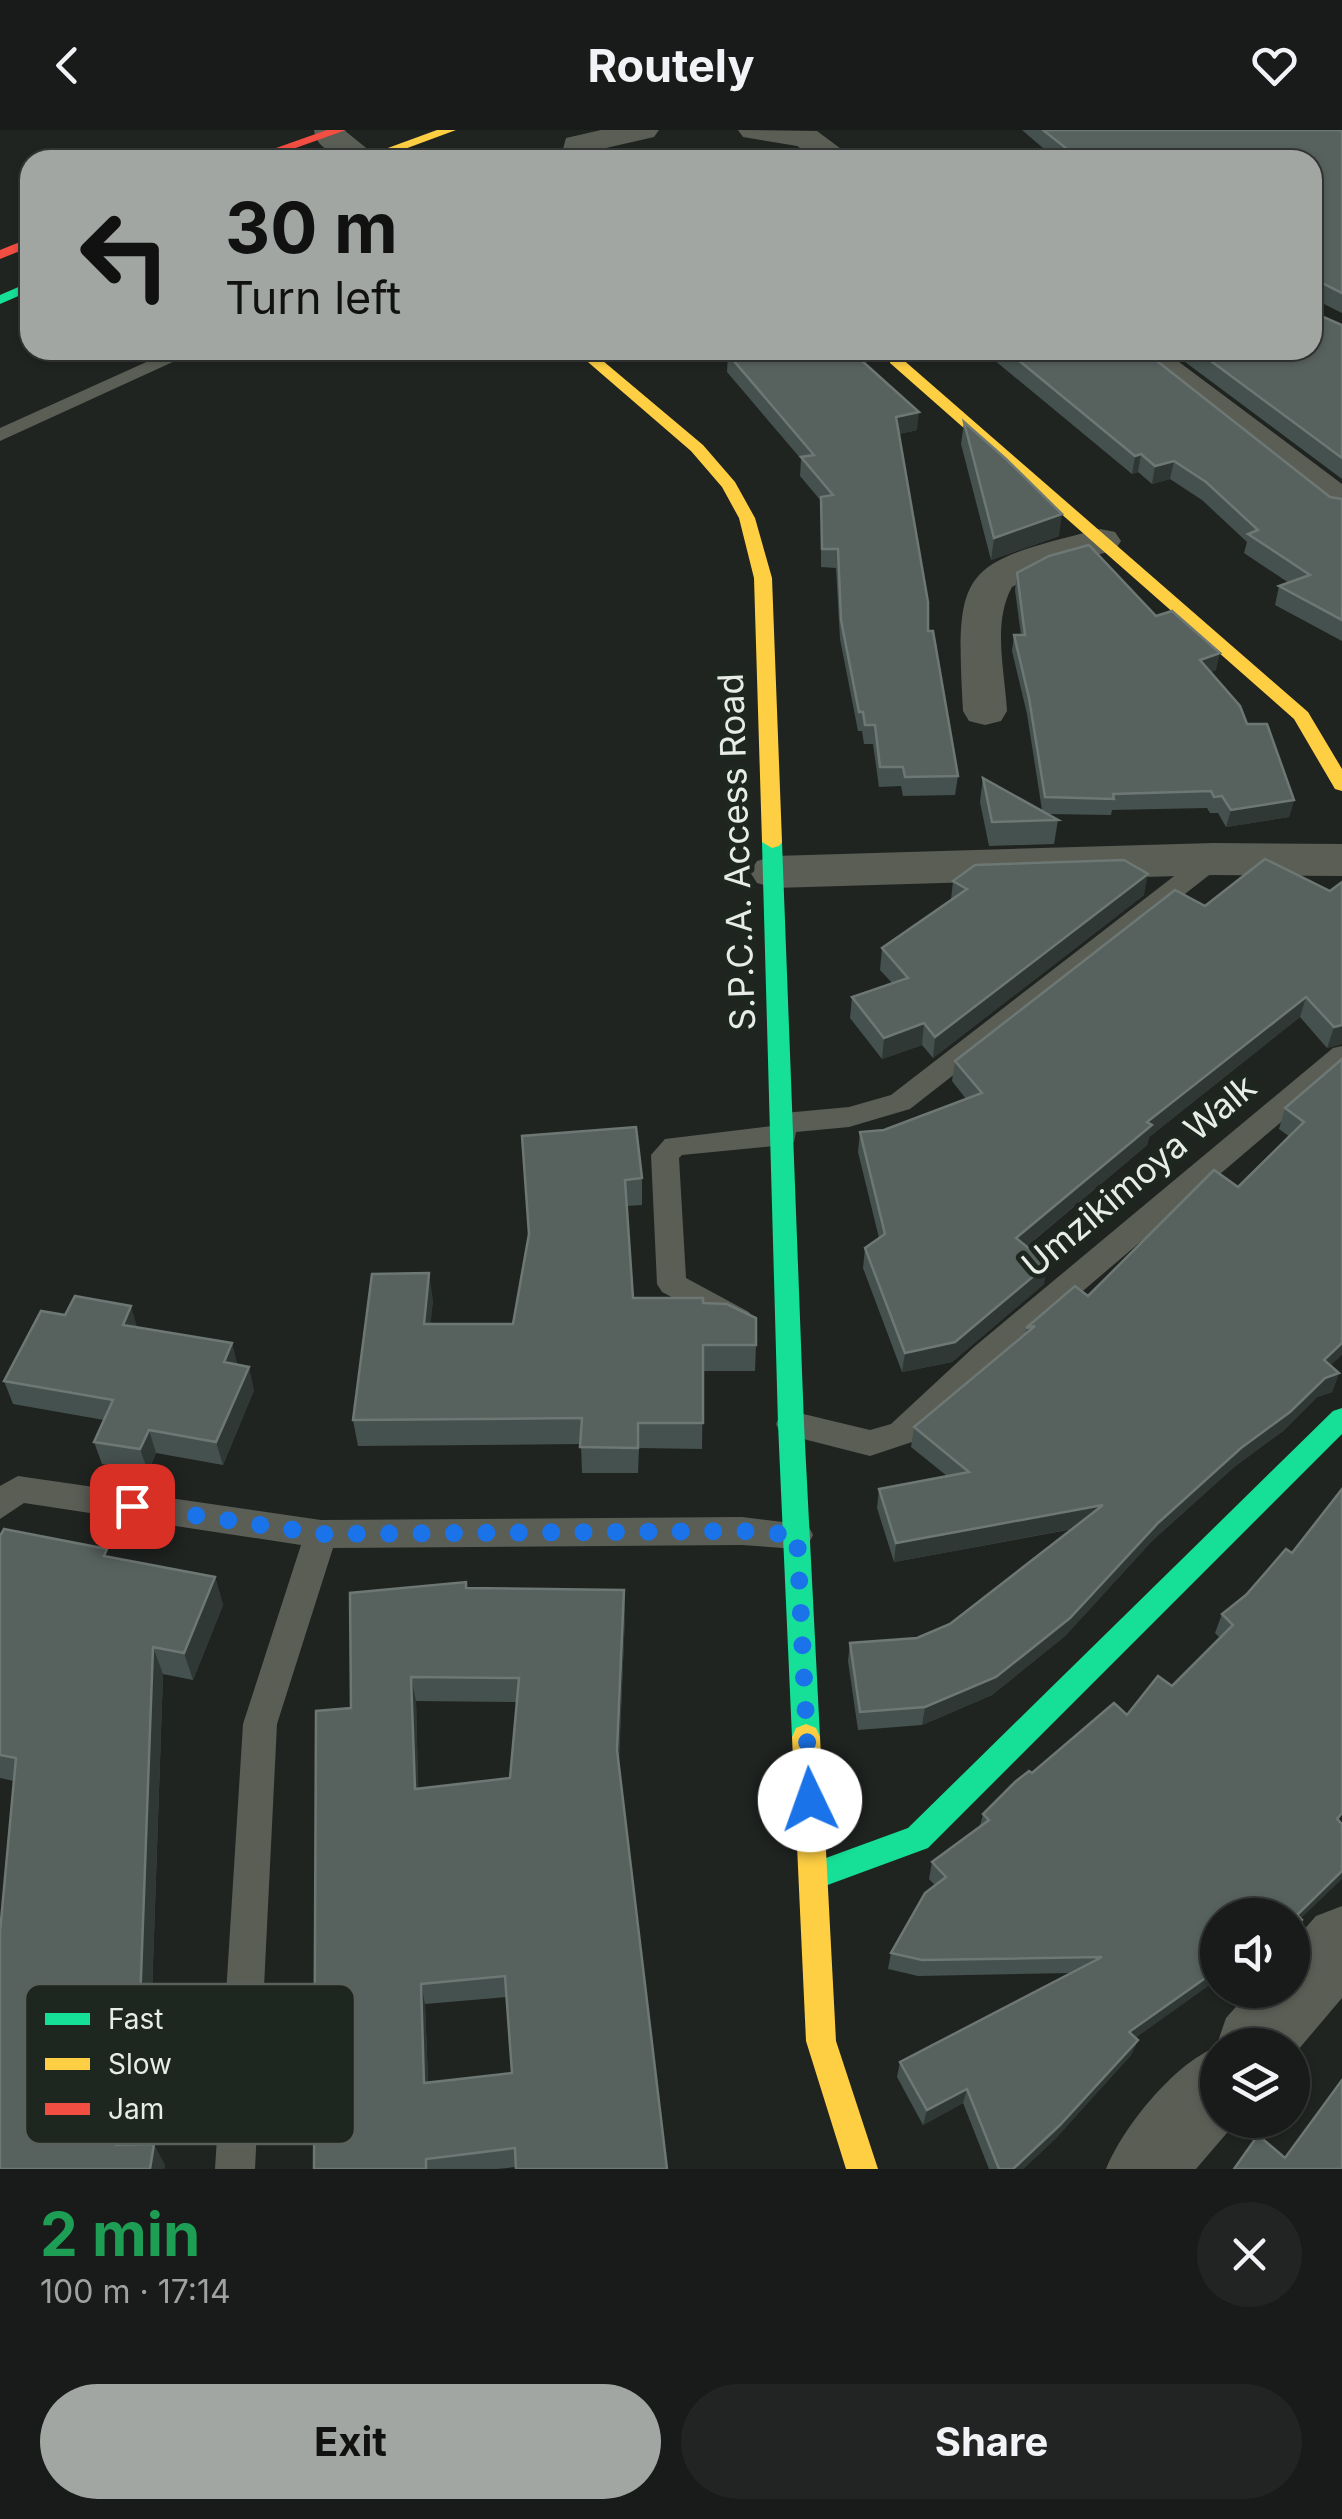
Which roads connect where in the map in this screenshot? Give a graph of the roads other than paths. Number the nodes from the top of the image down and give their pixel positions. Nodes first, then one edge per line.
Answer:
1 (450, 130) edge
2 (643, 130) edge
3 (754, 130) edge
4 (334, 132) edge
5 (279, 150) edge
6 (353, 150) edge
7 (393, 150) edge
8 (577, 150) edge
9 (825, 150) edge
10 (163, 360) edge
11 (595, 360) edge
12 (896, 360) dead end
13 (1153, 360) edge
14 (0, 435) edge
15 (1342, 503) edge
16 (1100, 541) junction
17 (985, 710) dead end
18 (1342, 784) edge
19 (1213, 859) junction
20 (1342, 860) edge
21 (774, 872) junction
22 (1342, 1054) edge
23 (784, 1129) junction
24 (790, 1345) junction
25 (1342, 1418) edge
26 (791, 1424) junction
27 (0, 1506) edge
28 (322, 1534) junction
29 (797, 1535) junction
30 (814, 1876) junction
31 (1342, 1942) edge
32 (245, 1984) edge
33 (1267, 2028) edge
34 (1200, 2106) edge
35 (236, 2144) edge
36 (235, 2169) edge
37 (862, 2169) edge
38 (1145, 2169) edge

1 - 7 street
2 - 8 street
3 - 9 street
4 - 5 street
4 - 6 street
10 - 14 lane
11 - 21 street, S.P.C.A. Access Road
12 - 16 street
13 - 15 street
16 - 17 street
16 - 18 street
19 - 20 street
19 - 21 street
19 - 23 lane
21 - 23 street, S.P.C.A. Access Road
22 - 26 lane, Umzikimoya Walk
23 - 24 street, S.P.C.A. Access Road
23 - 24 lane
24 - 26 street, S.P.C.A. Access Road
25 - 30 street
26 - 29 street, S.P.C.A. Access Road
27 - 28 lane
28 - 29 lane
28 - 32 lane
29 - 30 street, S.P.C.A. Access Road
30 - 37 street, S.P.C.A. Access Road
31 - 33 street
34 - 38 street
35 - 36 lane

